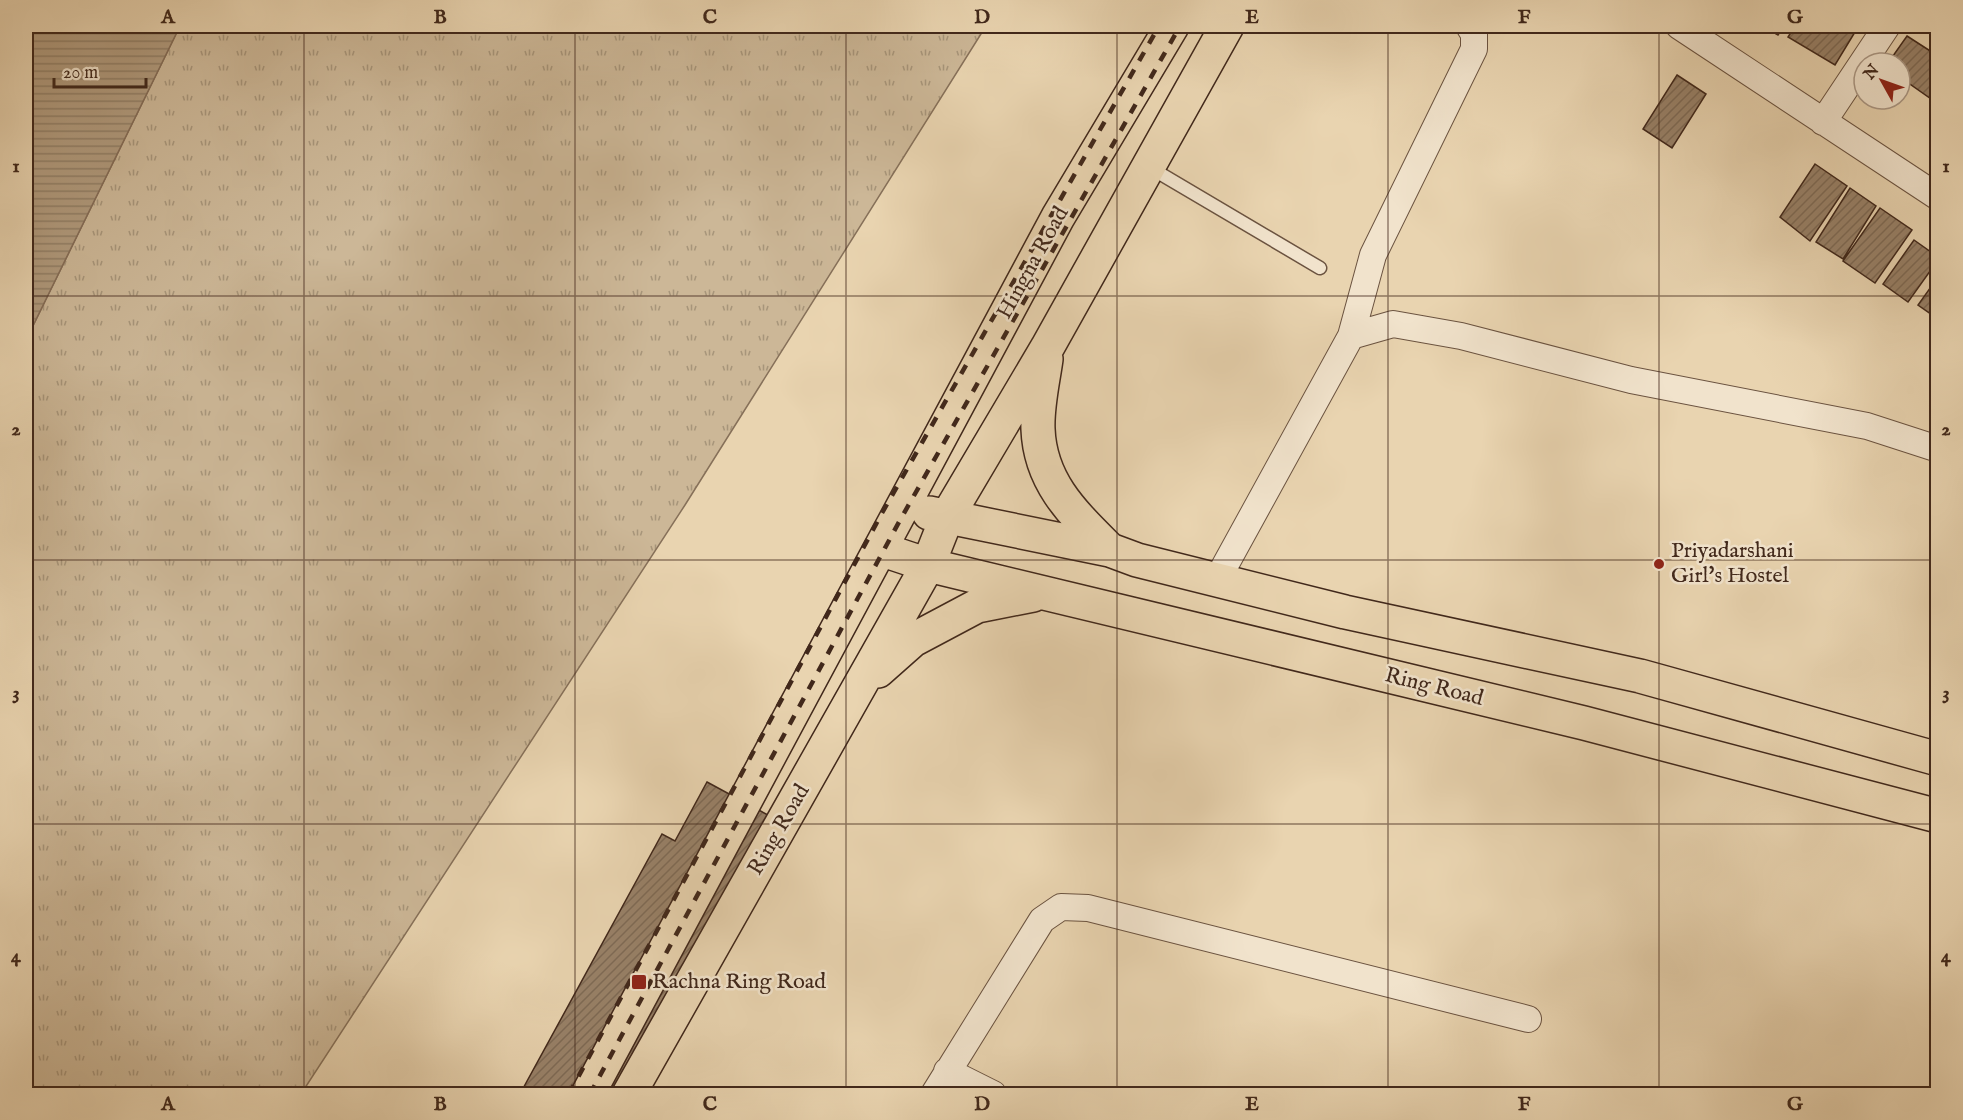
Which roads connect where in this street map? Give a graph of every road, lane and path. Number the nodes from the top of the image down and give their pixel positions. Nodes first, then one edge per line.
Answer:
1 (1172, 26) edge
2 (1227, 26) edge
3 (1469, 26) edge
4 (1887, 26) edge
5 (1687, 28) edge
6 (1823, 122) junction
7 (1148, 166) junction
8 (1938, 197) edge
9 (1320, 268) dead end
10 (1351, 336) junction
11 (1047, 348) junction
12 (1938, 449) edge
13 (903, 506) junction
14 (947, 517) junction
15 (880, 549) junction
16 (1110, 550) junction
17 (928, 565) junction
18 (1217, 580) junction
19 (1043, 592) junction
20 (859, 688) junction
21 (1938, 759) edge
22 (1938, 816) edge
23 (1528, 1019) dead end
24 (947, 1071) junction
25 (588, 1095) edge
26 (629, 1095) edge
27 (934, 1095) edge
28 (993, 1095) edge

1 - 13 main road, Hingna Road
2 - 7 main road
3 - 10 street
4 - 6 street
5 - 6 street
6 - 8 street
7 - 9 lane
7 - 11 main road
10 - 12 street
10 - 18 street
11 - 14 main road
11 - 16 main road
13 - 14 main road
13 - 15 main road, Hingna Road
14 - 16 main road
14 - 17 main road
15 - 17 main road, Ring Road
15 - 25 main road, Hingna Road
16 - 18 main road
17 - 19 main road, Ring Road
17 - 20 main road, Ring Road
18 - 21 main road
19 - 20 main road
19 - 22 main road, Ring Road
20 - 26 main road, Ring Road
23 - 24 street
24 - 27 street
24 - 28 street

